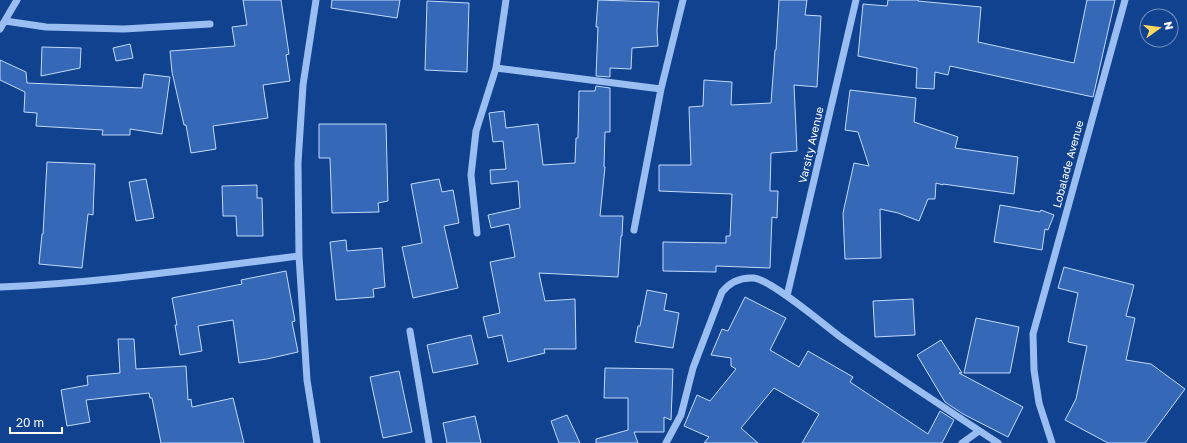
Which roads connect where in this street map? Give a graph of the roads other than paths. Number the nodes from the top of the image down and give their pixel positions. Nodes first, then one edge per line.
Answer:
1 (17, 0) edge
2 (316, 0) edge
3 (506, 0) edge
4 (683, 0) edge
5 (856, 0) edge
6 (1125, 0) edge
7 (5, 21) junction
8 (210, 24) dead end
9 (0, 28) edge
10 (496, 68) junction
11 (661, 89) junction
12 (634, 230) dead end
13 (477, 232) dead end
14 (299, 256) junction
15 (0, 287) edge
16 (786, 296) junction
17 (410, 331) dead end
18 (979, 431) junction
19 (317, 443) edge
20 (429, 443) edge
21 (666, 443) edge
22 (962, 443) edge
23 (998, 443) edge
24 (1052, 443) edge

1 - 7 street
2 - 14 street
3 - 10 street
4 - 11 street
5 - 16 street, Varsity Avenue
6 - 24 street, Lobalade Avenue
7 - 8 street
7 - 9 street
10 - 11 street
10 - 13 street
11 - 12 street
14 - 15 street
14 - 19 street
16 - 18 street
16 - 21 street
17 - 20 street
18 - 22 street
18 - 23 street

